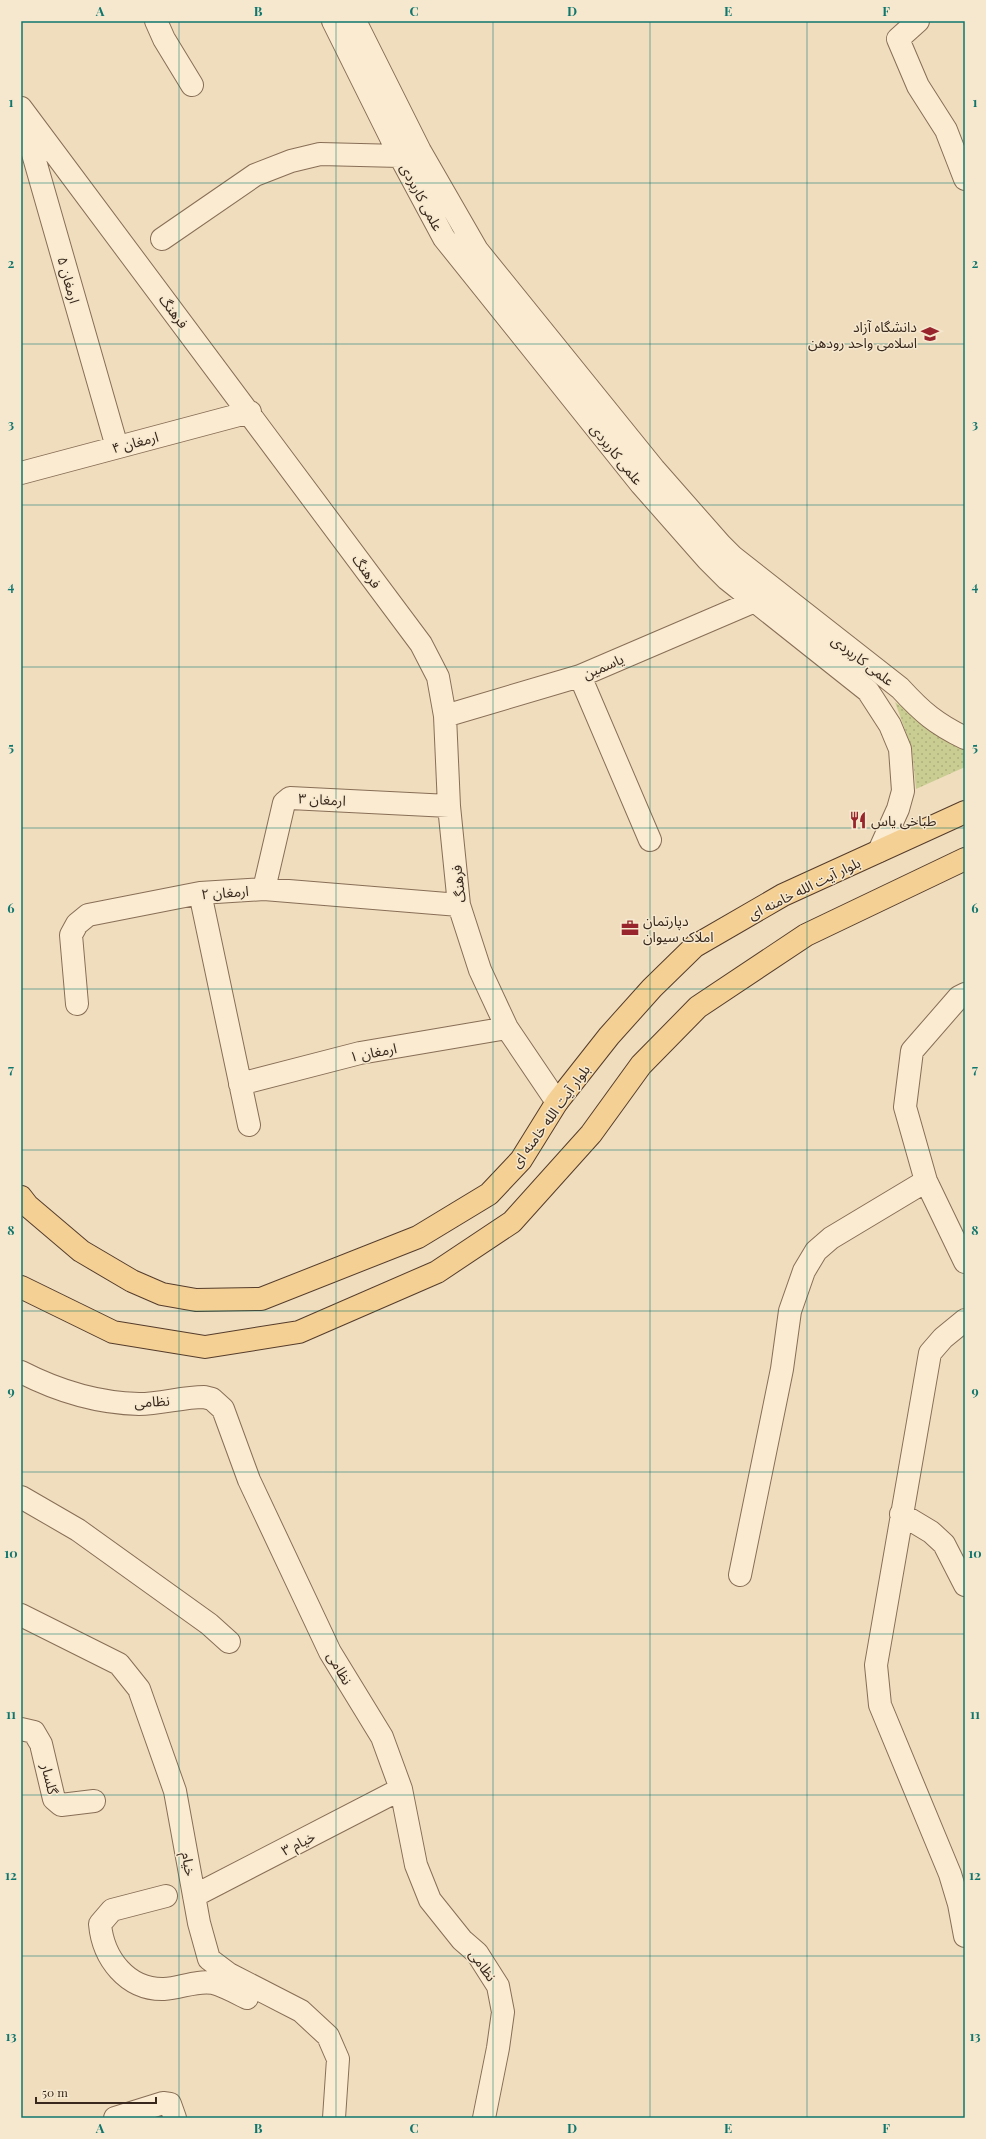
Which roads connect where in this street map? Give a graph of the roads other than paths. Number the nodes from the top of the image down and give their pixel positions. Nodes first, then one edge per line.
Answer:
1 (156, 21) edge
2 (333, 21) edge
3 (355, 21) edge
4 (918, 21) edge
5 (192, 84) dead end
6 (21, 108) edge
7 (21, 112) edge
8 (410, 153) junction
9 (965, 179) edge
10 (162, 239) dead end
11 (250, 412) junction
12 (117, 447) junction
13 (21, 473) edge
14 (647, 476) junction
15 (755, 601) junction
16 (580, 676) junction
17 (445, 716) junction
18 (965, 738) edge
19 (449, 806) junction
20 (965, 812) edge
21 (650, 840) dead end
22 (879, 851) junction
23 (965, 859) edge
24 (264, 889) junction
25 (200, 893) junction
26 (460, 905) junction
27 (965, 994) edge
28 (77, 1004) dead end
29 (507, 1028) junction
30 (240, 1084) junction
31 (557, 1102) junction
32 (249, 1125) dead end
33 (926, 1181) junction
34 (21, 1198) edge
35 (965, 1262) edge
36 (21, 1286) edge
37 (965, 1320) edge
38 (21, 1372) edge
39 (21, 1497) edge
40 (901, 1514) junction
41 (740, 1575) dead end
42 (965, 1586) edge
43 (21, 1615) edge
44 (229, 1642) dead end
45 (21, 1729) edge
46 (401, 1789) junction
47 (94, 1801) dead end
48 (166, 1896) dead end
49 (194, 1896) junction
50 (965, 1936) edge
51 (328, 2036) junction
52 (115, 2118) edge
53 (175, 2118) edge
54 (334, 2118) edge
55 (484, 2118) edge

1 - 5 street
2 - 8 street, علمی کاربردی
3 - 8 street, علمی کاربردی
4 - 9 street
6 - 11 street, فرهنگ
7 - 12 street, ارمغان ۵
8 - 10 street
8 - 14 street, علمی کاربردی
11 - 12 street, ارمغان ۴
11 - 17 street, فرهنگ
12 - 13 street, ارمغان ۴
14 - 15 street, علمی کاربردی
14 - 18 street, علمی کاربردی
15 - 16 street, یاسمین
15 - 22 street, علمی کاربردی
16 - 17 street, یاسمین
16 - 21 street
17 - 19 street, فرهنگ
19 - 24 street, ارمغان ۳
19 - 26 street, فرهنگ
20 - 22 main road, بلوار آیت الله خامنه ای
22 - 31 main road, بلوار آیت الله خامنه ای
23 - 36 main road
24 - 25 street, ارمغان ۲
24 - 26 street, ارمغان ۲
25 - 28 street, ارمغان ۲
25 - 30 street
26 - 29 street, فرهنگ
27 - 33 street
29 - 30 street, ارمغان ۱
29 - 31 street, فرهنگ
30 - 32 street
31 - 34 main road, بلوار آیت الله خامنه ای
33 - 35 street
33 - 41 street
37 - 40 street
38 - 46 street, نظامی
39 - 44 street
40 - 42 street
40 - 50 street
43 - 49 street, خیام
45 - 47 street, گلسار
46 - 49 street, خیام ۳
46 - 55 street, نظامی
48 - 51 street
49 - 51 street, خیام
51 - 54 street, خیام
52 - 53 street

